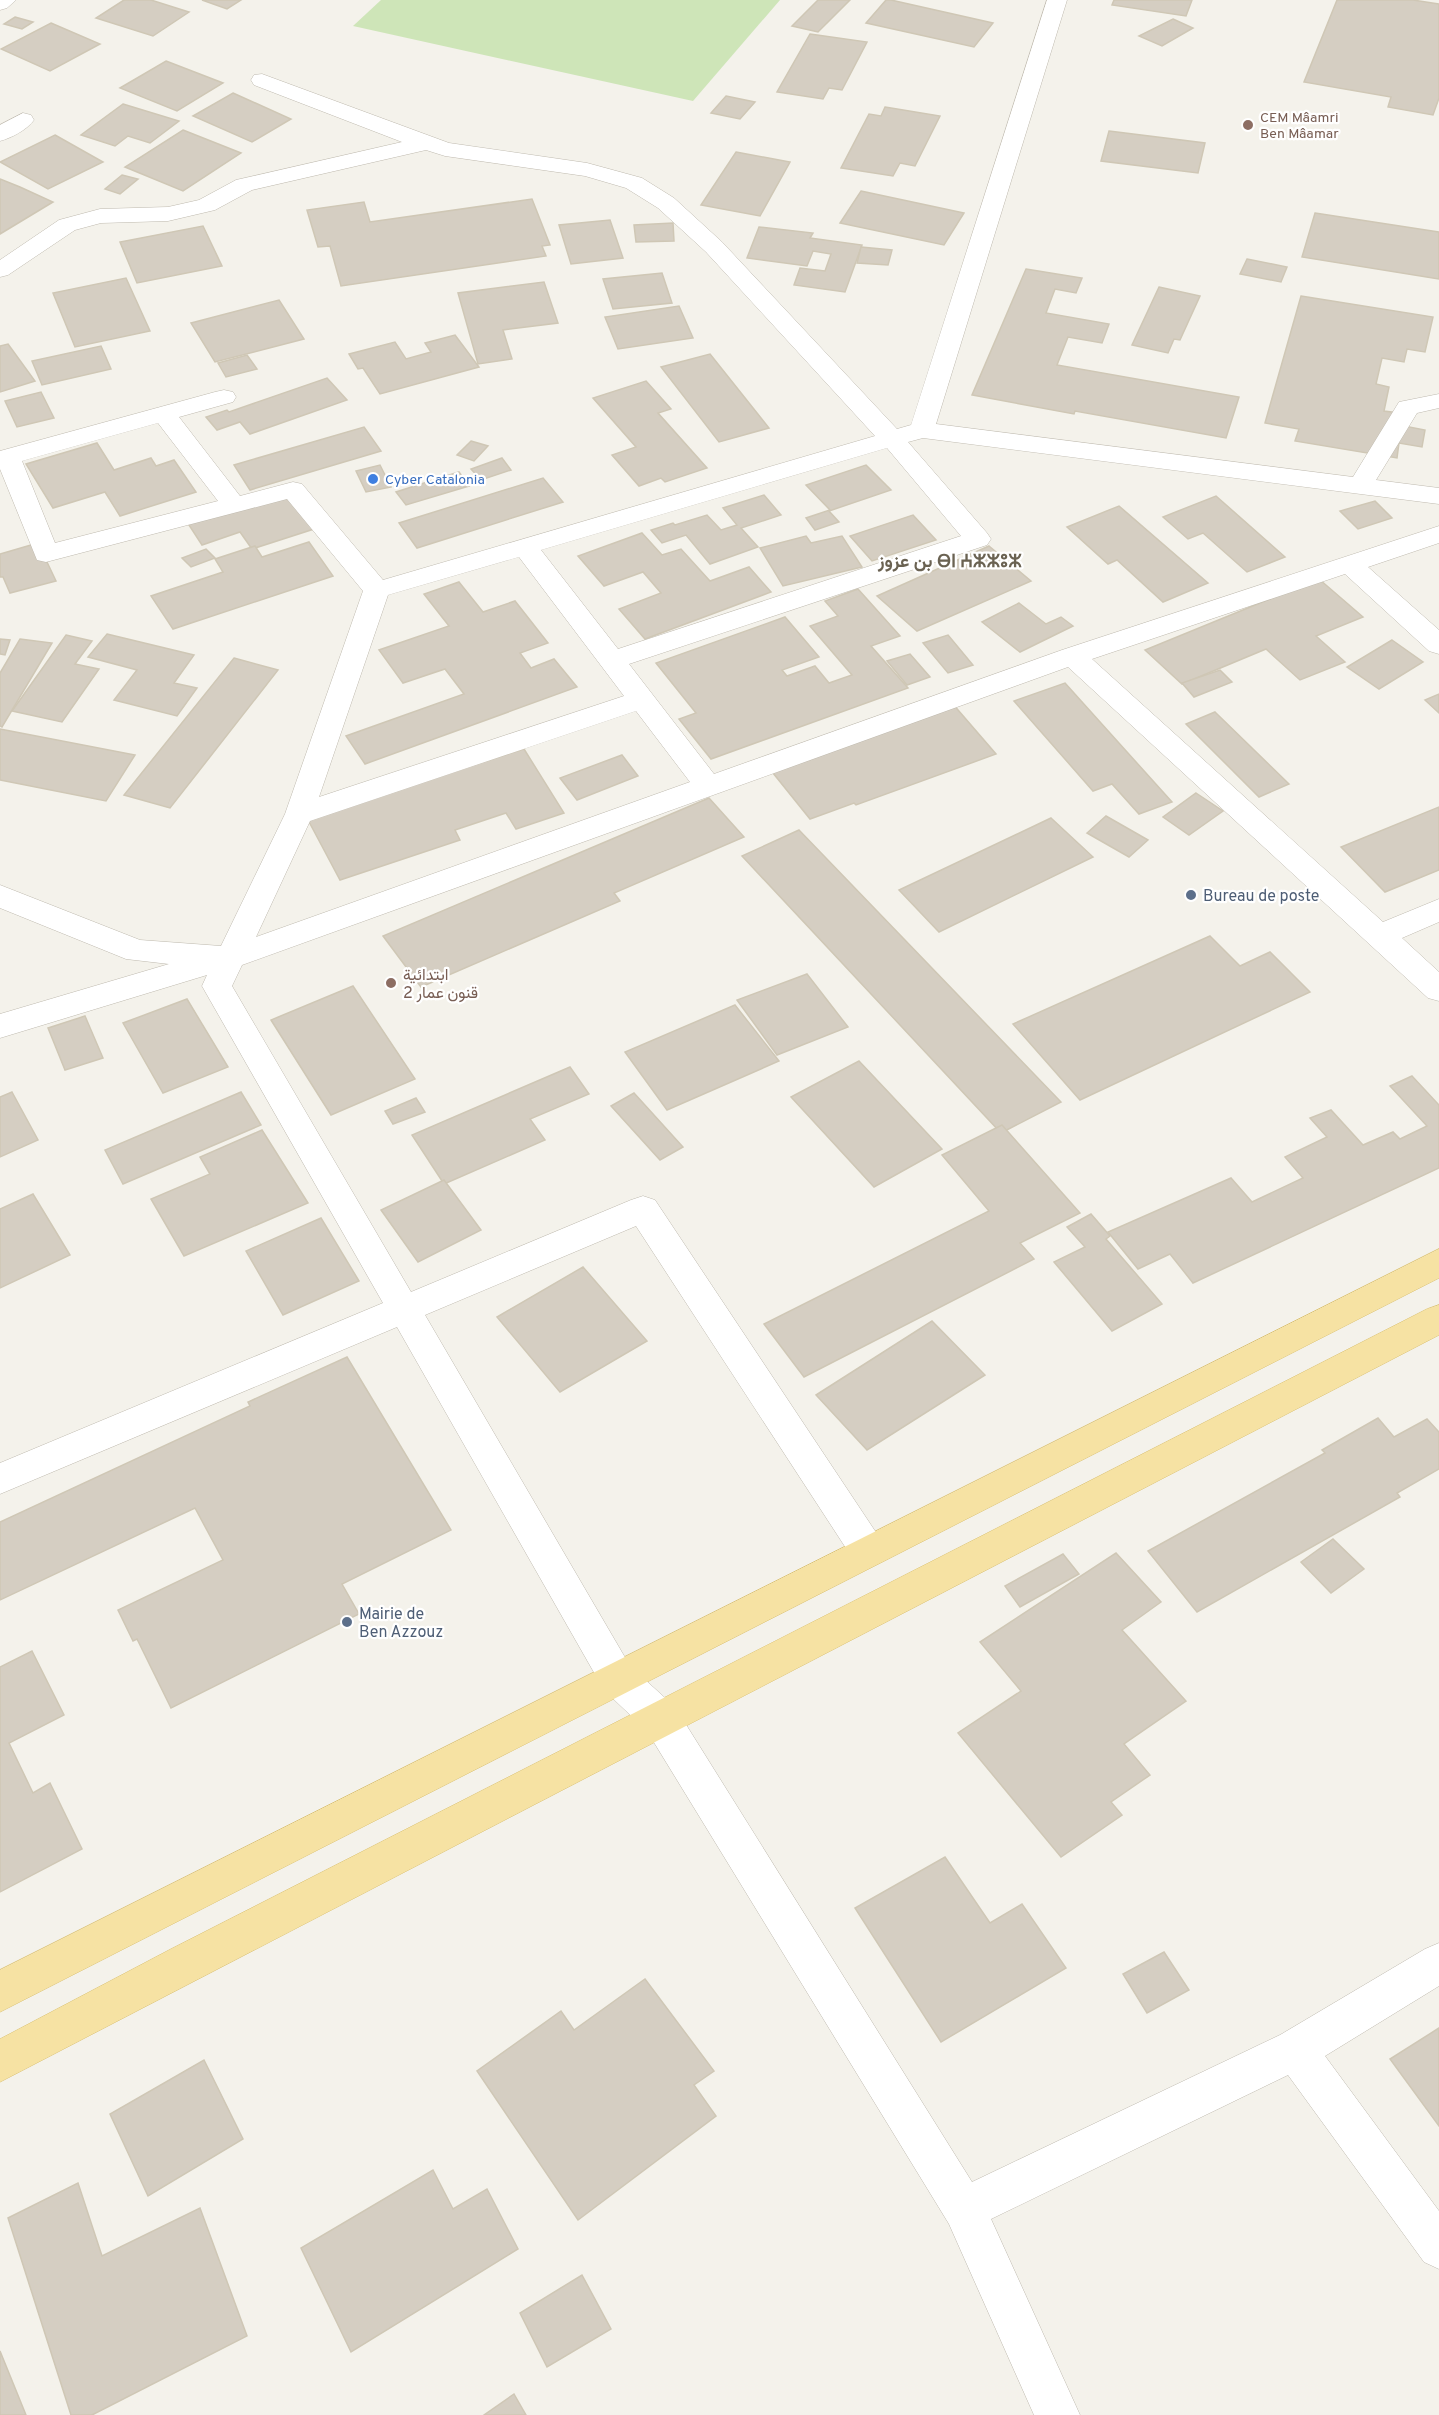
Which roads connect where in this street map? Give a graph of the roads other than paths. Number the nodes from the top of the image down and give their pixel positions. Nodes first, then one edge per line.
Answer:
1 (6, 0) edge
2 (1057, 0) edge
3 (0, 4) edge
4 (262, 80) dead end
5 (24, 120) dead end
6 (0, 134) edge
7 (426, 143) junction
8 (0, 270) edge
9 (224, 398) dead end
10 (1439, 401) edge
11 (164, 414) junction
12 (907, 434) junction
13 (4, 458) edge
14 (1360, 486) junction
15 (1439, 496) edge
16 (234, 505) junction
17 (1439, 534) edge
18 (525, 547) junction
19 (1349, 564) junction
20 (377, 590) junction
21 (1439, 645) edge
22 (1072, 656) junction
23 (613, 660) junction
24 (643, 699) junction
25 (708, 786) junction
26 (299, 814) junction
27 (0, 896) edge
28 (1439, 910) edge
29 (1379, 936) junction
30 (229, 958) junction
31 (1439, 990) edge
32 (0, 1026) edge
33 (1439, 1262) edge
34 (403, 1308) junction
35 (1439, 1319) edge
36 (0, 1479) edge
37 (868, 1551) junction
38 (617, 1678) junction
39 (661, 1719) junction
40 (1439, 1963) edge
41 (0, 1992) edge
42 (1295, 2050) junction
43 (0, 2061) edge
44 (964, 2209) junction
45 (1439, 2247) edge
46 (1057, 2415) edge

1 - 3 street
2 - 12 street
4 - 7 street
5 - 6 street
7 - 8 street
7 - 12 street
9 - 11 street
10 - 14 street
11 - 13 street
11 - 16 street
12 - 14 street
12 - 18 street
12 - 23 street
13 - 16 street
14 - 15 street
16 - 20 street
17 - 19 street
18 - 20 street
18 - 23 street
19 - 21 street
19 - 22 street
20 - 26 street
22 - 25 street
22 - 29 street
23 - 24 street
24 - 25 street
24 - 26 street
25 - 30 street
26 - 30 street
27 - 30 street
28 - 29 street
29 - 31 street
30 - 32 street
30 - 34 street
33 - 37 main road
34 - 36 street
34 - 37 street
34 - 38 street
35 - 39 main road
37 - 38 main road
38 - 39 street
38 - 41 main road
39 - 43 main road
39 - 44 street
40 - 42 street
42 - 44 street
42 - 45 street
44 - 46 street

